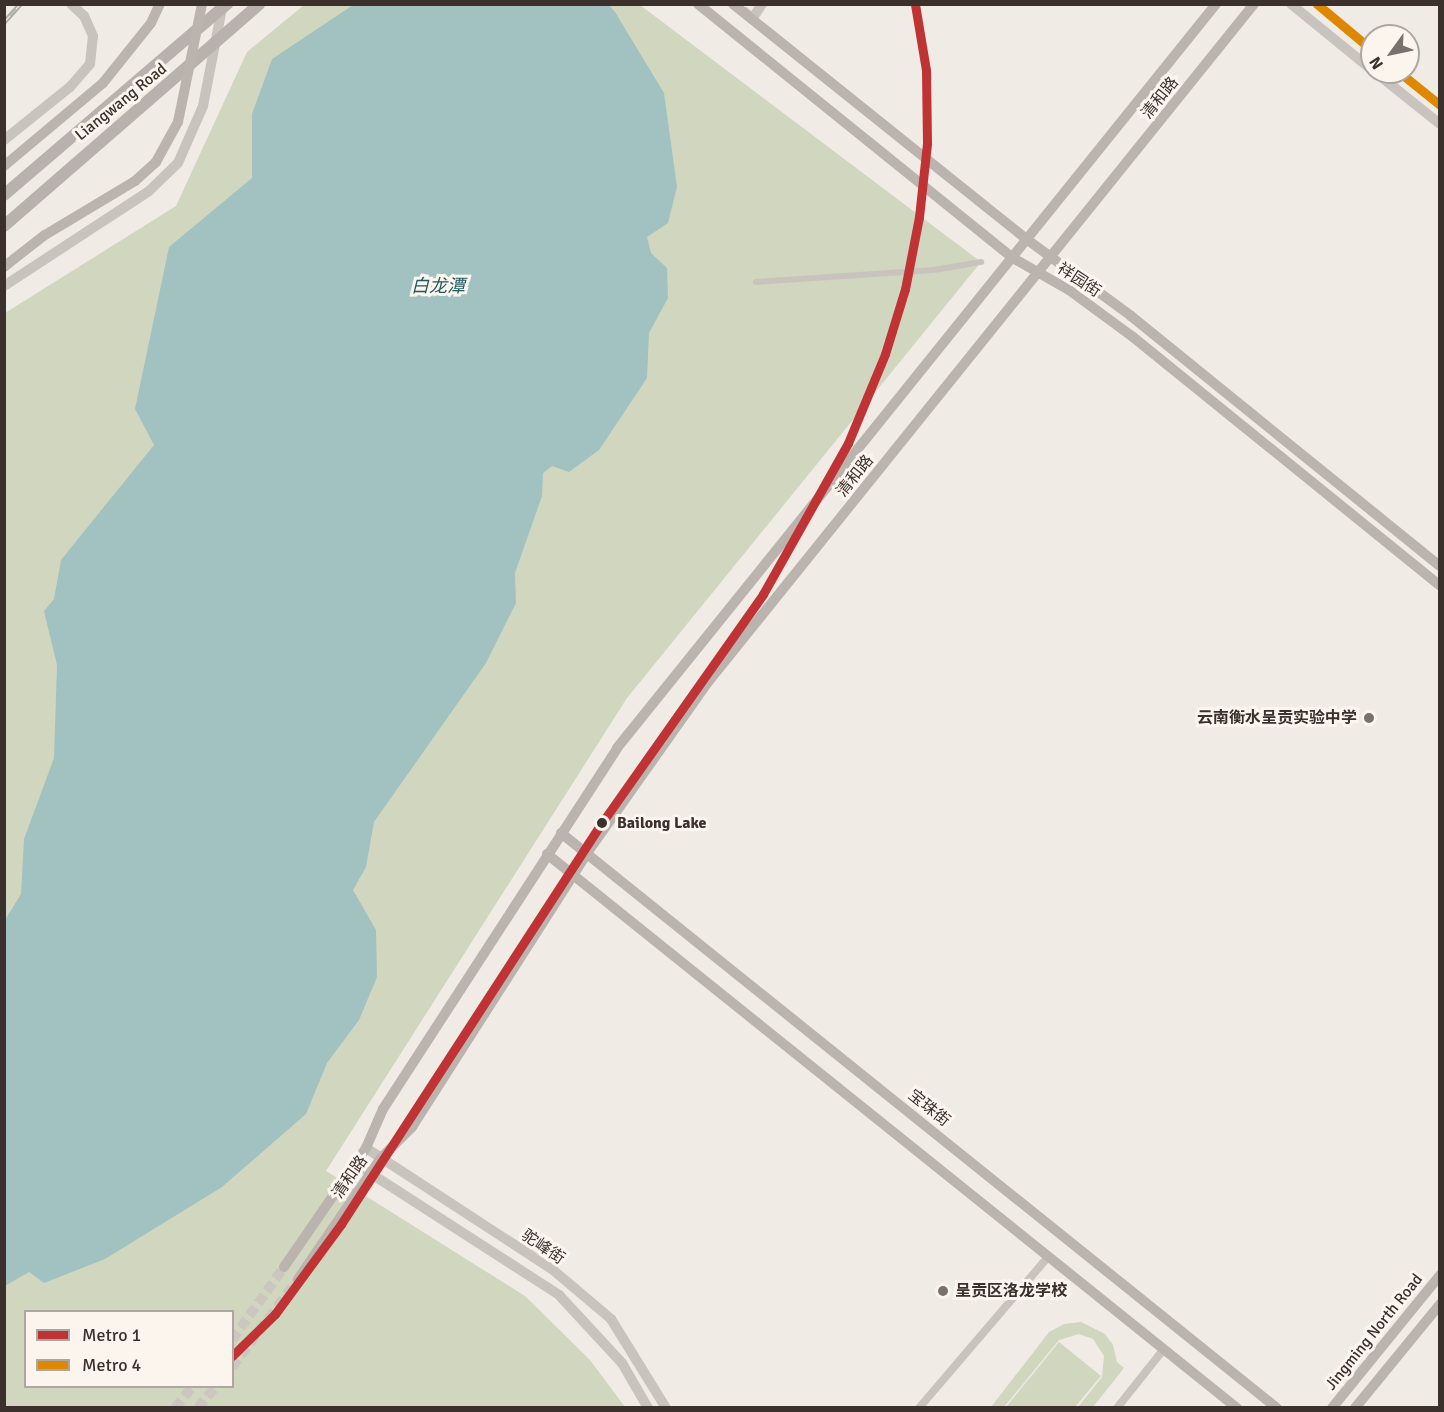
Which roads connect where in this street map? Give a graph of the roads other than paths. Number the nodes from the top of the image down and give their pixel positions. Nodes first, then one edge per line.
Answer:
1 (71, 4) edge
2 (159, 4) edge
3 (164, 4) edge
4 (202, 4) edge
5 (225, 4) edge
6 (259, 4) edge
7 (698, 4) edge
8 (733, 4) edge
9 (739, 4) edge
10 (748, 4) edge
11 (762, 4) edge
12 (1216, 4) edge
13 (1254, 4) edge
14 (1291, 4) edge
15 (752, 19) junction
16 (151, 23) junction
17 (1360, 60) edge
18 (1389, 84) edge
19 (1440, 124) edge
20 (4, 140) edge
21 (4, 166) edge
22 (4, 195) edge
23 (4, 226) edge
24 (1025, 238) junction
25 (1052, 256) junction
26 (1011, 257) junction
27 (981, 262) dead end
28 (4, 267) edge
29 (1039, 272) junction
30 (756, 282) dead end
31 (4, 286) edge
32 (1440, 566) edge
33 (1440, 586) edge
34 (561, 833) junction
35 (587, 853) junction
36 (547, 854) junction
37 (574, 873) junction
38 (366, 1148) junction
39 (381, 1158) junction
40 (356, 1164) junction
41 (371, 1173) junction
42 (1049, 1256) junction
43 (284, 1267) tunnel mouth
44 (1440, 1275) edge
45 (298, 1279) tunnel mouth
46 (1440, 1304) edge
47 (1164, 1348) junction
48 (648, 1407) edge
49 (666, 1407) edge
50 (919, 1407) edge
51 (1117, 1407) edge
52 (1237, 1407) edge
53 (1277, 1407) edge
54 (1332, 1407) edge
55 (1355, 1407) edge

1 - 20 street
2 - 16 main road, Liangwang Road
3 - 16 street
4 - 28 main road, bridge
5 - 22 main road, Liangwang Road, bridge
5 - 31 street
6 - 23 main road, Liangwang Road
7 - 26 main road, 祥园街
8 - 15 main road, 祥园街
9 - 15 street
10 - 15 main road
11 - 15 street
12 - 24 main road, 清和路
13 - 25 main road, 清和路
14 - 17 street
15 - 24 main road, 祥园街
16 - 21 main road, Liangwang Road
18 - 19 street
24 - 25 main road, 祥园街
24 - 26 main road, 清和路
25 - 29 main road, 清和路
25 - 32 main road, 祥园街
26 - 29 main road, 祥园街
26 - 34 main road, 清和路
27 - 30 street
29 - 33 main road, 祥园街
29 - 35 main road, 清和路
34 - 35 main road, 宝珠街
34 - 36 main road, 清和路
35 - 37 main road, 清和路
35 - 53 main road, 宝珠街
36 - 37 main road
36 - 38 main road, 清和路
37 - 39 main road, 清和路
37 - 42 main road
38 - 39 street, 驼峰街
38 - 40 main road, 清和路
39 - 41 main road, 清和路
39 - 49 street, 驼峰街
40 - 41 street, 驼峰街
40 - 43 main road, 清和路
41 - 45 main road, 清和路
41 - 48 street, 驼峰街
42 - 47 main road
42 - 50 street
44 - 54 main road, Jingming North Road
46 - 55 main road, Jingming North Road
47 - 51 street
47 - 52 main road

